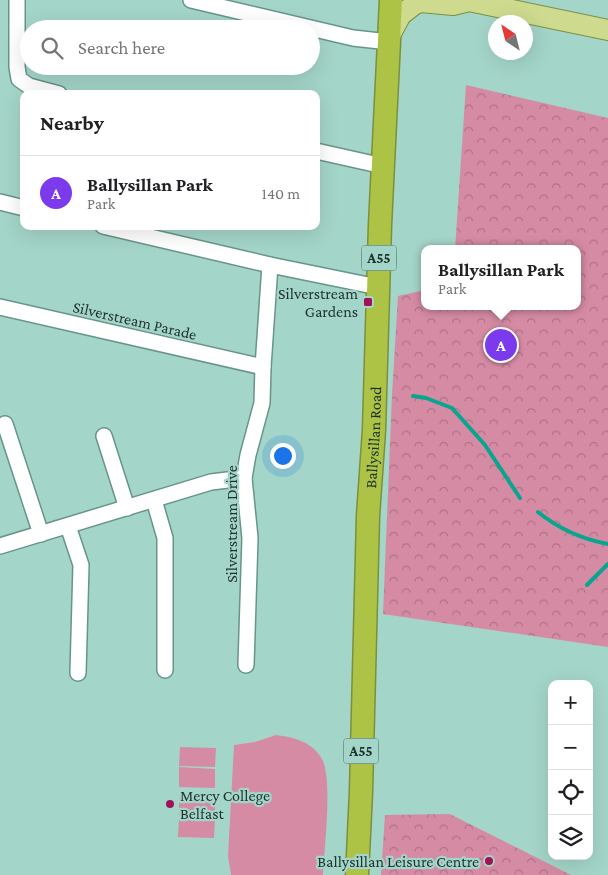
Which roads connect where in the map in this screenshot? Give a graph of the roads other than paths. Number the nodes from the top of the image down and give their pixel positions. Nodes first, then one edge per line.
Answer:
1 (17, 0) edge
2 (191, 0) edge
3 (391, 0) edge
4 (466, 1) edge
5 (276, 20) edge
6 (320, 30) edge
7 (608, 30) edge
8 (389, 40) junction
9 (44, 90) edge
10 (320, 152) edge
11 (383, 166) junction
12 (0, 202) edge
13 (20, 207) edge
14 (120, 230) edge
15 (270, 265) junction
16 (378, 287) junction
17 (0, 308) edge
18 (263, 367) junction
19 (5, 424) dead end
20 (104, 436) dead end
21 (244, 478) junction
22 (154, 500) junction
23 (127, 508) junction
24 (68, 526) junction
25 (41, 534) junction
26 (0, 546) edge
27 (246, 665) dead end
28 (165, 670) dead end
29 (78, 673) dead end
30 (357, 875) edge

1 - 9 street
2 - 5 street
3 - 8 highway, Ballysillan Road / A55
4 - 7 main road
4 - 8 main road
6 - 8 street
8 - 11 highway, Ballysillan Road / A55
10 - 11 street
11 - 16 highway, Ballysillan Road / A55
12 - 13 street
14 - 15 street
15 - 16 street
15 - 18 street, Silverstream Drive
16 - 30 highway, Ballysillan Road / A55
17 - 18 street, Silverstream Parade
18 - 21 street, Silverstream Drive
19 - 25 street
20 - 23 street
21 - 22 street
21 - 27 street, Silverstream Drive
22 - 23 street
22 - 28 street
23 - 24 street
24 - 25 street
24 - 29 street
25 - 26 street

